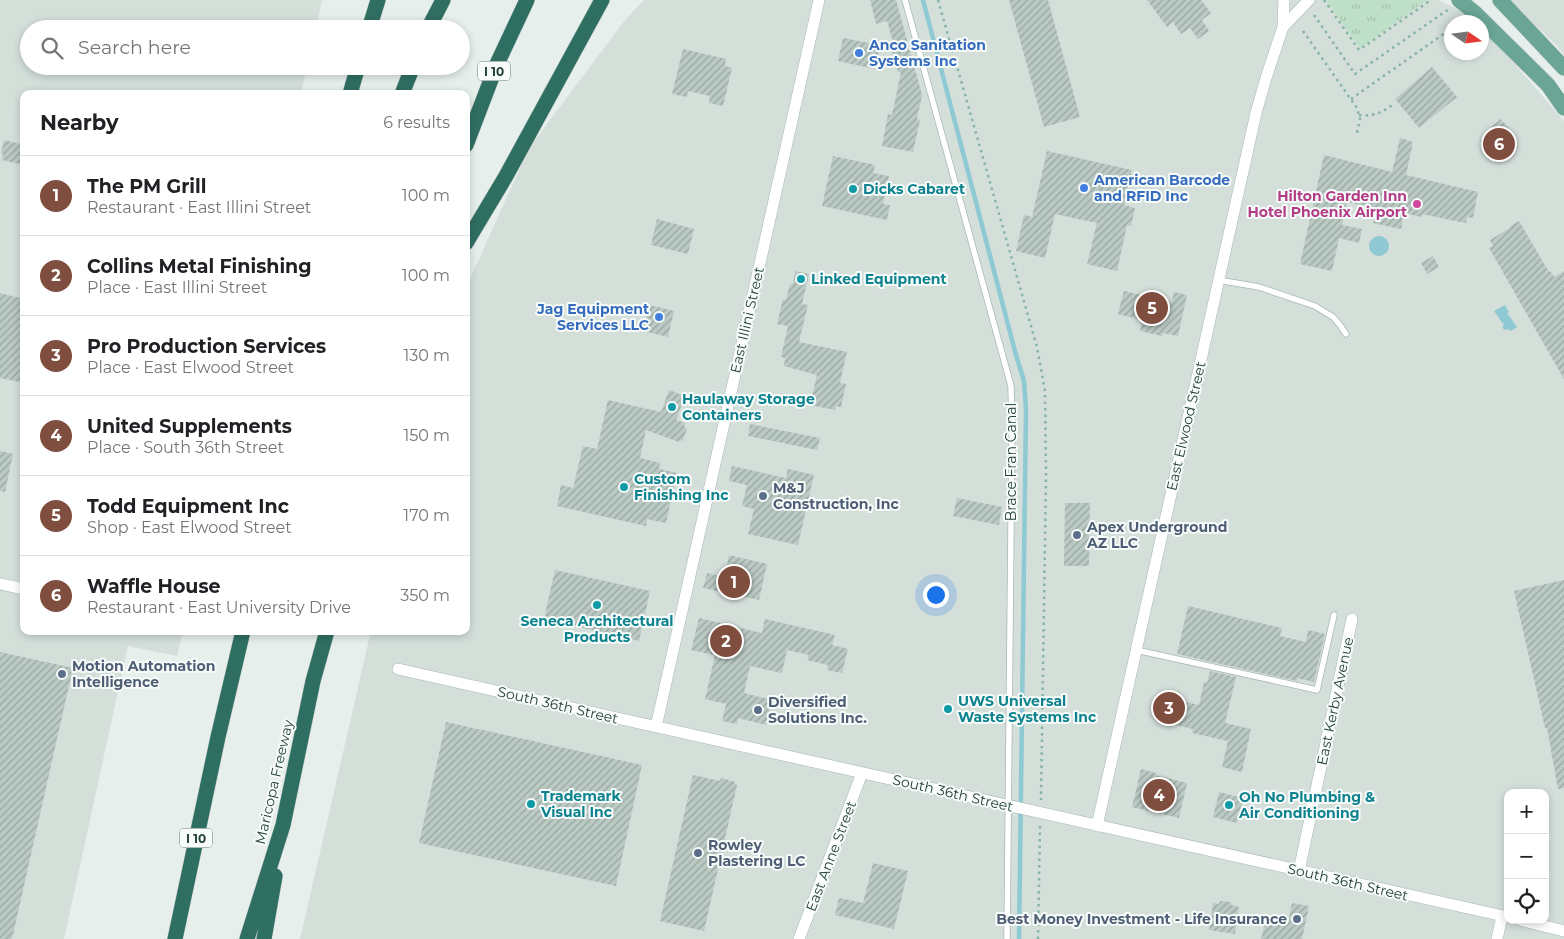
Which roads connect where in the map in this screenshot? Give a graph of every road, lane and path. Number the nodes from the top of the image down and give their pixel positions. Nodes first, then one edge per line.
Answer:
1 (378, 0) edge
2 (443, 0) edge
3 (527, 0) edge
4 (602, 0) edge
5 (819, 0) edge
6 (905, 0) edge
7 (1284, 0) edge
8 (1309, 0) edge
9 (1324, 0) edge
10 (1431, 0) edge
11 (1500, 0) edge
12 (1455, 4) edge
13 (1314, 15) dead end
14 (372, 20) edge
15 (433, 20) edge
16 (1283, 27) junction
17 (1303, 31) dead end
18 (1444, 34) edge
19 (1564, 68) edge
20 (355, 75) edge
21 (409, 75) edge
22 (351, 90) edge
23 (403, 90) edge
24 (1351, 99) junction
25 (1395, 103) dead end
26 (1564, 108) edge
27 (1360, 115) junction
28 (1356, 133) dead end
29 (470, 135) edge
30 (470, 236) edge
31 (1218, 280) junction
32 (1346, 334) dead end
33 (0, 584) edge
34 (20, 588) edge
35 (1334, 615) dead end
36 (1352, 619) dead end
37 (242, 635) edge
38 (327, 635) edge
39 (1136, 650) junction
40 (398, 670) dead end
41 (656, 727) junction
42 (862, 773) junction
43 (1010, 806) junction
44 (283, 825) junction
45 (1097, 826) junction
46 (1299, 871) junction
47 (1504, 917) edge
48 (1504, 920) edge
49 (1536, 924) edge
50 (1564, 931) edge
51 (803, 938) edge
52 (175, 939) edge
53 (247, 939) edge
54 (264, 939) edge
55 (1007, 939) edge
56 (1497, 939) edge

1 - 14 highway
2 - 15 highway
3 - 29 highway, I 10
4 - 30 highway
5 - 41 street, East Illini Street
6 - 43 lane, Brace Fran Canal
7 - 16 street, East Elwood Street
8 - 16 street, East Elwood Street
9 - 10 path
11 - 19 main road
12 - 13 path
12 - 26 main road
16 - 31 street, East Elwood Street
17 - 24 path
18 - 24 path
20 - 22 highway
21 - 23 highway
24 - 27 path
25 - 27 path
27 - 28 path
31 - 32 lane
31 - 39 street, East Elwood Street
33 - 34 street
35 - 39 lane
36 - 46 street, East Kerby Avenue
37 - 52 highway, I 10
38 - 44 highway, Maricopa Freeway
39 - 45 street, East Elwood Street
40 - 41 street, South 36th Street
41 - 42 street, South 36th Street
42 - 43 street, South 36th Street
42 - 51 street, East Anne Street
43 - 45 street, South 36th Street
43 - 55 lane, Brace Fran Canal
44 - 53 highway, Maricopa Freeway
44 - 54 highway
45 - 46 street, South 36th Street
46 - 47 street, South 36th Street
48 - 56 street
49 - 50 street

